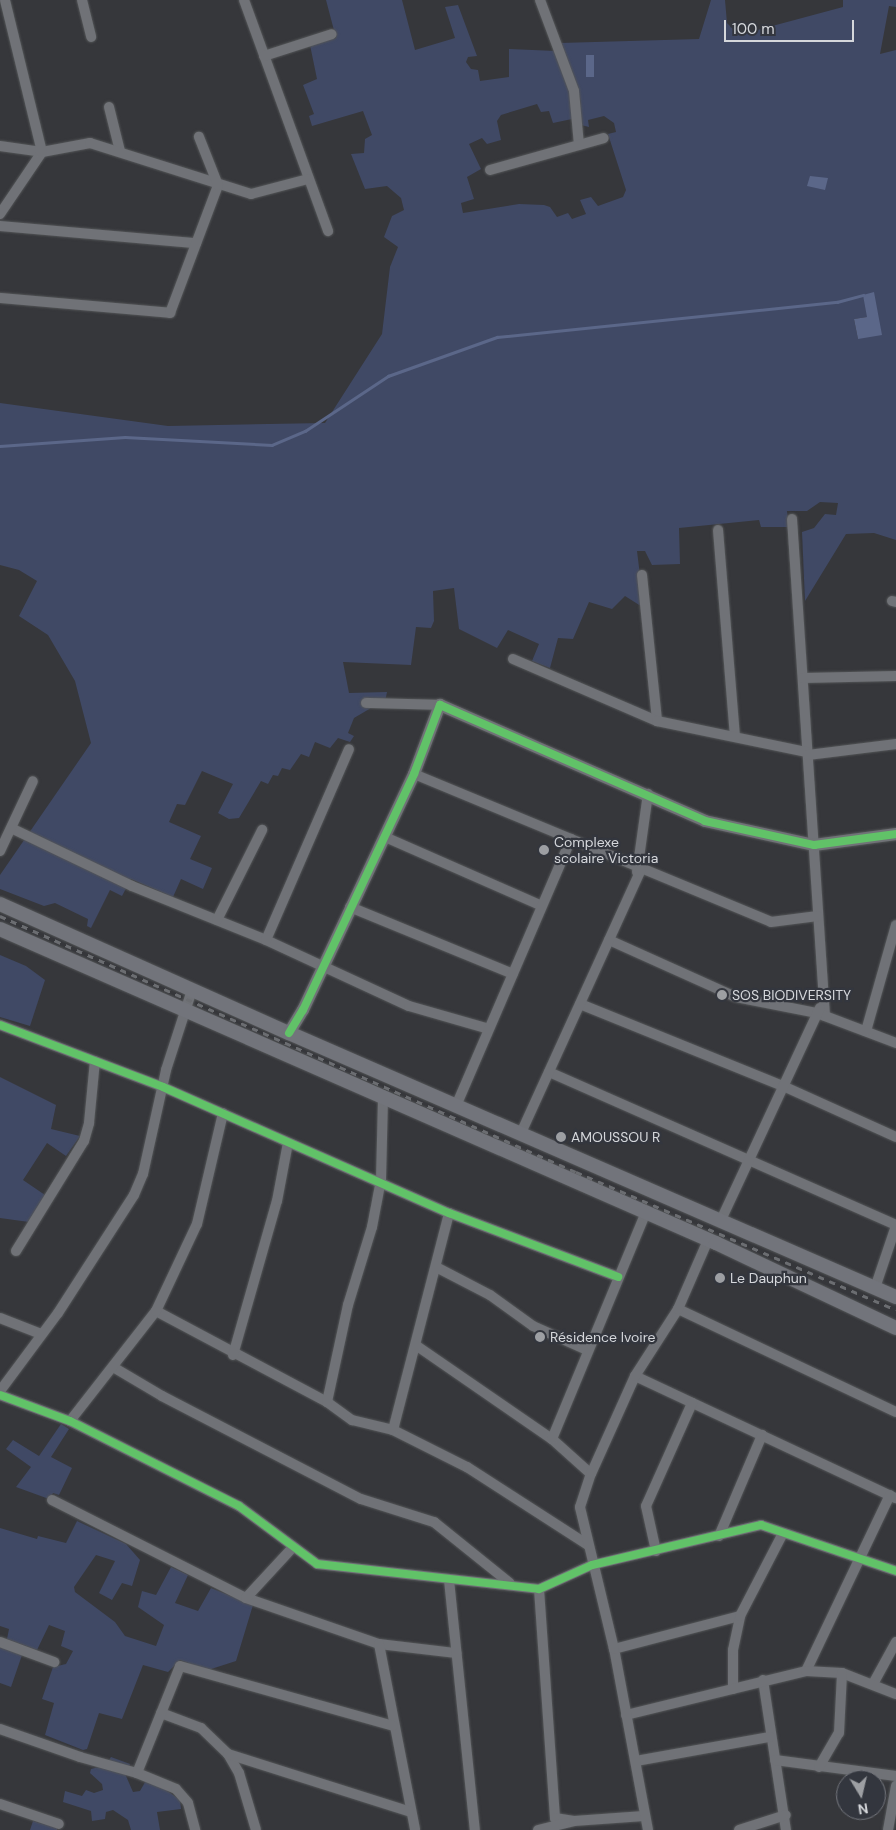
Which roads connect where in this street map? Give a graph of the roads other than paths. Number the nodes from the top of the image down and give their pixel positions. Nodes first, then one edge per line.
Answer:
1 (6, 0) edge
2 (82, 0) edge
3 (244, 0) edge
4 (540, 0) edge
5 (332, 34) dead end
6 (91, 37) dead end
7 (264, 56) junction
8 (108, 107) dead end
9 (199, 137) dead end
10 (604, 138) dead end
11 (579, 145) junction
12 (0, 146) edge
13 (120, 151) junction
14 (42, 152) junction
15 (490, 170) dead end
16 (308, 179) junction
17 (218, 185) junction
18 (0, 214) edge
19 (0, 226) edge
20 (328, 231) dead end
21 (196, 243) junction
22 (0, 298) edge
23 (792, 519) dead end
24 (718, 530) dead end
25 (642, 575) dead end
26 (513, 659) dead end
27 (896, 676) edge
28 (803, 678) junction
29 (366, 703) dead end
30 (440, 705) junction
31 (657, 721) junction
32 (735, 736) junction
33 (896, 744) edge
34 (349, 749) dead end
35 (808, 753) junction
36 (414, 774) junction
37 (32, 781) dead end
38 (648, 794) junction
39 (12, 829) junction
40 (262, 830) dead end
41 (896, 834) edge
42 (385, 837) junction
43 (571, 839) junction
44 (814, 845) junction
45 (0, 851) edge
46 (640, 868) junction
47 (0, 904) edge
48 (542, 906) junction
49 (350, 907) junction
50 (818, 916) junction
51 (217, 920) junction
52 (896, 924) edge
53 (0, 929) edge
54 (68, 935) junction
55 (266, 940) junction
56 (609, 940) junction
57 (59, 955) junction
58 (324, 966) junction
59 (513, 974) junction
60 (192, 990) junction
61 (580, 1004) junction
62 (183, 1010) junction
63 (821, 1015) junction
64 (0, 1025) edge
65 (489, 1029) junction
66 (866, 1030) junction
67 (289, 1033) junction
68 (303, 1039) junction
69 (896, 1043) edge
70 (294, 1058) junction
71 (95, 1061) junction
72 (549, 1072) junction
73 (783, 1086) junction
74 (163, 1087) junction
75 (383, 1098) junction
76 (456, 1106) junction
77 (223, 1113) junction
78 (521, 1133) junction
79 (896, 1137) edge
80 (288, 1143) junction
81 (580, 1158) junction
82 (749, 1160) junction
83 (381, 1180) junction
84 (571, 1181) junction
85 (449, 1212) junction
86 (645, 1214) junction
87 (721, 1220) junction
88 (896, 1226) edge
89 (708, 1240) junction
90 (16, 1252) dead end
91 (436, 1267) junction
92 (618, 1277) junction
93 (875, 1288) junction
94 (896, 1297) edge
95 (678, 1309) junction
96 (156, 1311) junction
97 (0, 1318) edge
98 (896, 1328) edge
99 (41, 1334) junction
100 (417, 1346) junction
101 (587, 1350) junction
102 (233, 1355) junction
103 (113, 1367) junction
104 (635, 1376) junction
105 (0, 1391) edge
106 (0, 1395) edge
107 (327, 1402) junction
108 (692, 1402) junction
109 (896, 1412) edge
110 (70, 1421) junction
111 (393, 1430) junction
112 (762, 1435) junction
113 (552, 1439) junction
114 (591, 1474) junction
115 (893, 1497) edge
116 (52, 1500) dead end
117 (783, 1532) junction
118 (719, 1536) junction
119 (588, 1545) junction
120 (293, 1547) junction
121 (656, 1551) junction
122 (860, 1558) junction
123 (592, 1565) junction
124 (896, 1571) edge
125 (449, 1580) junction
126 (510, 1583) junction
127 (539, 1589) junction
128 (246, 1598) junction
129 (740, 1616) junction
130 (0, 1642) edge
131 (896, 1642) edge
132 (378, 1644) junction
133 (614, 1649) junction
134 (456, 1653) junction
135 (54, 1662) dead end
136 (806, 1671) junction
137 (842, 1673) junction
138 (763, 1680) junction
139 (873, 1684) junction
140 (733, 1689) junction
141 (896, 1694) edge
142 (161, 1713) junction
143 (626, 1715) junction
144 (393, 1726) junction
145 (0, 1729) edge
146 (770, 1737) junction
147 (228, 1754) junction
148 (775, 1760) junction
149 (636, 1761) junction
150 (819, 1767) junction
151 (138, 1773) junction
152 (896, 1776) edge
153 (896, 1786) edge
154 (0, 1804) edge
155 (411, 1812) junction
156 (786, 1815) junction
157 (644, 1816) junction
158 (574, 1821) junction
159 (59, 1824) dead end
160 (194, 1830) edge
161 (256, 1830) edge
162 (415, 1830) edge
163 (475, 1830) edge
164 (538, 1830) edge
165 (648, 1830) edge
166 (740, 1830) edge
167 (786, 1830) edge
168 (888, 1830) edge

1 - 14 street
2 - 6 street
3 - 7 street
4 - 11 street
5 - 7 street
7 - 16 street
8 - 13 street
9 - 17 street
10 - 11 street
11 - 15 street
12 - 14 street
13 - 14 street
13 - 17 street
14 - 18 street
16 - 17 street
16 - 20 street
17 - 21 street
19 - 21 street
21 - 22 street
23 - 28 street
24 - 32 street
25 - 31 street
26 - 31 street
27 - 28 street
28 - 35 street
29 - 30 street
30 - 36 street
30 - 38 street
31 - 32 street
32 - 35 street
33 - 35 street
34 - 55 street
35 - 44 street
36 - 42 street
36 - 43 street
37 - 39 street
38 - 44 street
38 - 46 street
39 - 45 street
39 - 51 street
40 - 51 street
41 - 44 street
42 - 48 street
42 - 49 street
43 - 46 street
43 - 48 street
44 - 50 street
46 - 50 street
46 - 56 street
47 - 54 main road
48 - 59 street
49 - 58 street
49 - 59 street
50 - 63 street
51 - 55 street
52 - 66 street
53 - 57 main road
54 - 57 main road
54 - 60 main road
55 - 58 street
56 - 61 street
56 - 63 street
57 - 62 main road
58 - 65 street
58 - 67 street
59 - 65 street
60 - 62 street
60 - 67 main road
61 - 72 street
61 - 73 street
62 - 70 main road
62 - 74 street
63 - 66 street
63 - 73 street
64 - 71 street
65 - 76 street
66 - 69 street
67 - 68 main road
68 - 70 main road
68 - 76 main road
70 - 75 main road
71 - 74 street
71 - 90 street
72 - 78 street
72 - 82 street
73 - 79 street
73 - 82 street
74 - 77 street
74 - 99 street
75 - 83 street
75 - 84 main road
76 - 78 main road
77 - 80 street
77 - 96 street
78 - 81 main road
80 - 83 street
80 - 102 street
81 - 84 main road
81 - 87 main road
82 - 87 street
82 - 88 street
83 - 85 street
83 - 107 street
84 - 86 main road
85 - 91 street
85 - 92 street
86 - 89 main road
86 - 92 street
87 - 93 main road
88 - 93 street
89 - 95 street
89 - 98 main road
91 - 100 street
91 - 101 street
92 - 101 street
93 - 94 main road
95 - 104 street
95 - 109 street
96 - 102 street
96 - 103 street
97 - 99 street
99 - 105 street
100 - 111 street
100 - 113 street
101 - 113 street
102 - 107 street
103 - 110 street
103 - 126 street
104 - 108 street
104 - 114 street
106 - 110 street
107 - 111 street
108 - 112 street
108 - 121 street
110 - 120 street
111 - 119 street
112 - 115 street
112 - 118 street
113 - 114 street
114 - 119 street
115 - 122 street
116 - 128 street
117 - 118 street
117 - 122 street
117 - 129 street
118 - 121 street
119 - 123 street
120 - 125 street
120 - 128 street
121 - 123 street
122 - 124 street
122 - 136 street
123 - 127 street
123 - 133 street
125 - 126 street
125 - 134 street
126 - 127 street
127 - 158 street
128 - 132 street
129 - 133 street
129 - 140 street
130 - 135 street
131 - 139 street
132 - 134 street
132 - 144 street
133 - 143 street
134 - 163 street
136 - 137 street
136 - 138 street
137 - 139 street
137 - 150 street
138 - 140 street
138 - 146 street
139 - 141 street
140 - 143 street
142 - 144 street
142 - 147 street
142 - 151 street
143 - 149 street
144 - 155 street
145 - 151 street
146 - 148 street
146 - 149 street
147 - 155 street
147 - 161 street
148 - 150 street
148 - 156 street
149 - 157 street
150 - 152 street
151 - 160 street
153 - 168 street
154 - 159 street
155 - 162 street
156 - 166 street
156 - 167 street
157 - 158 street
157 - 165 street
158 - 164 street

